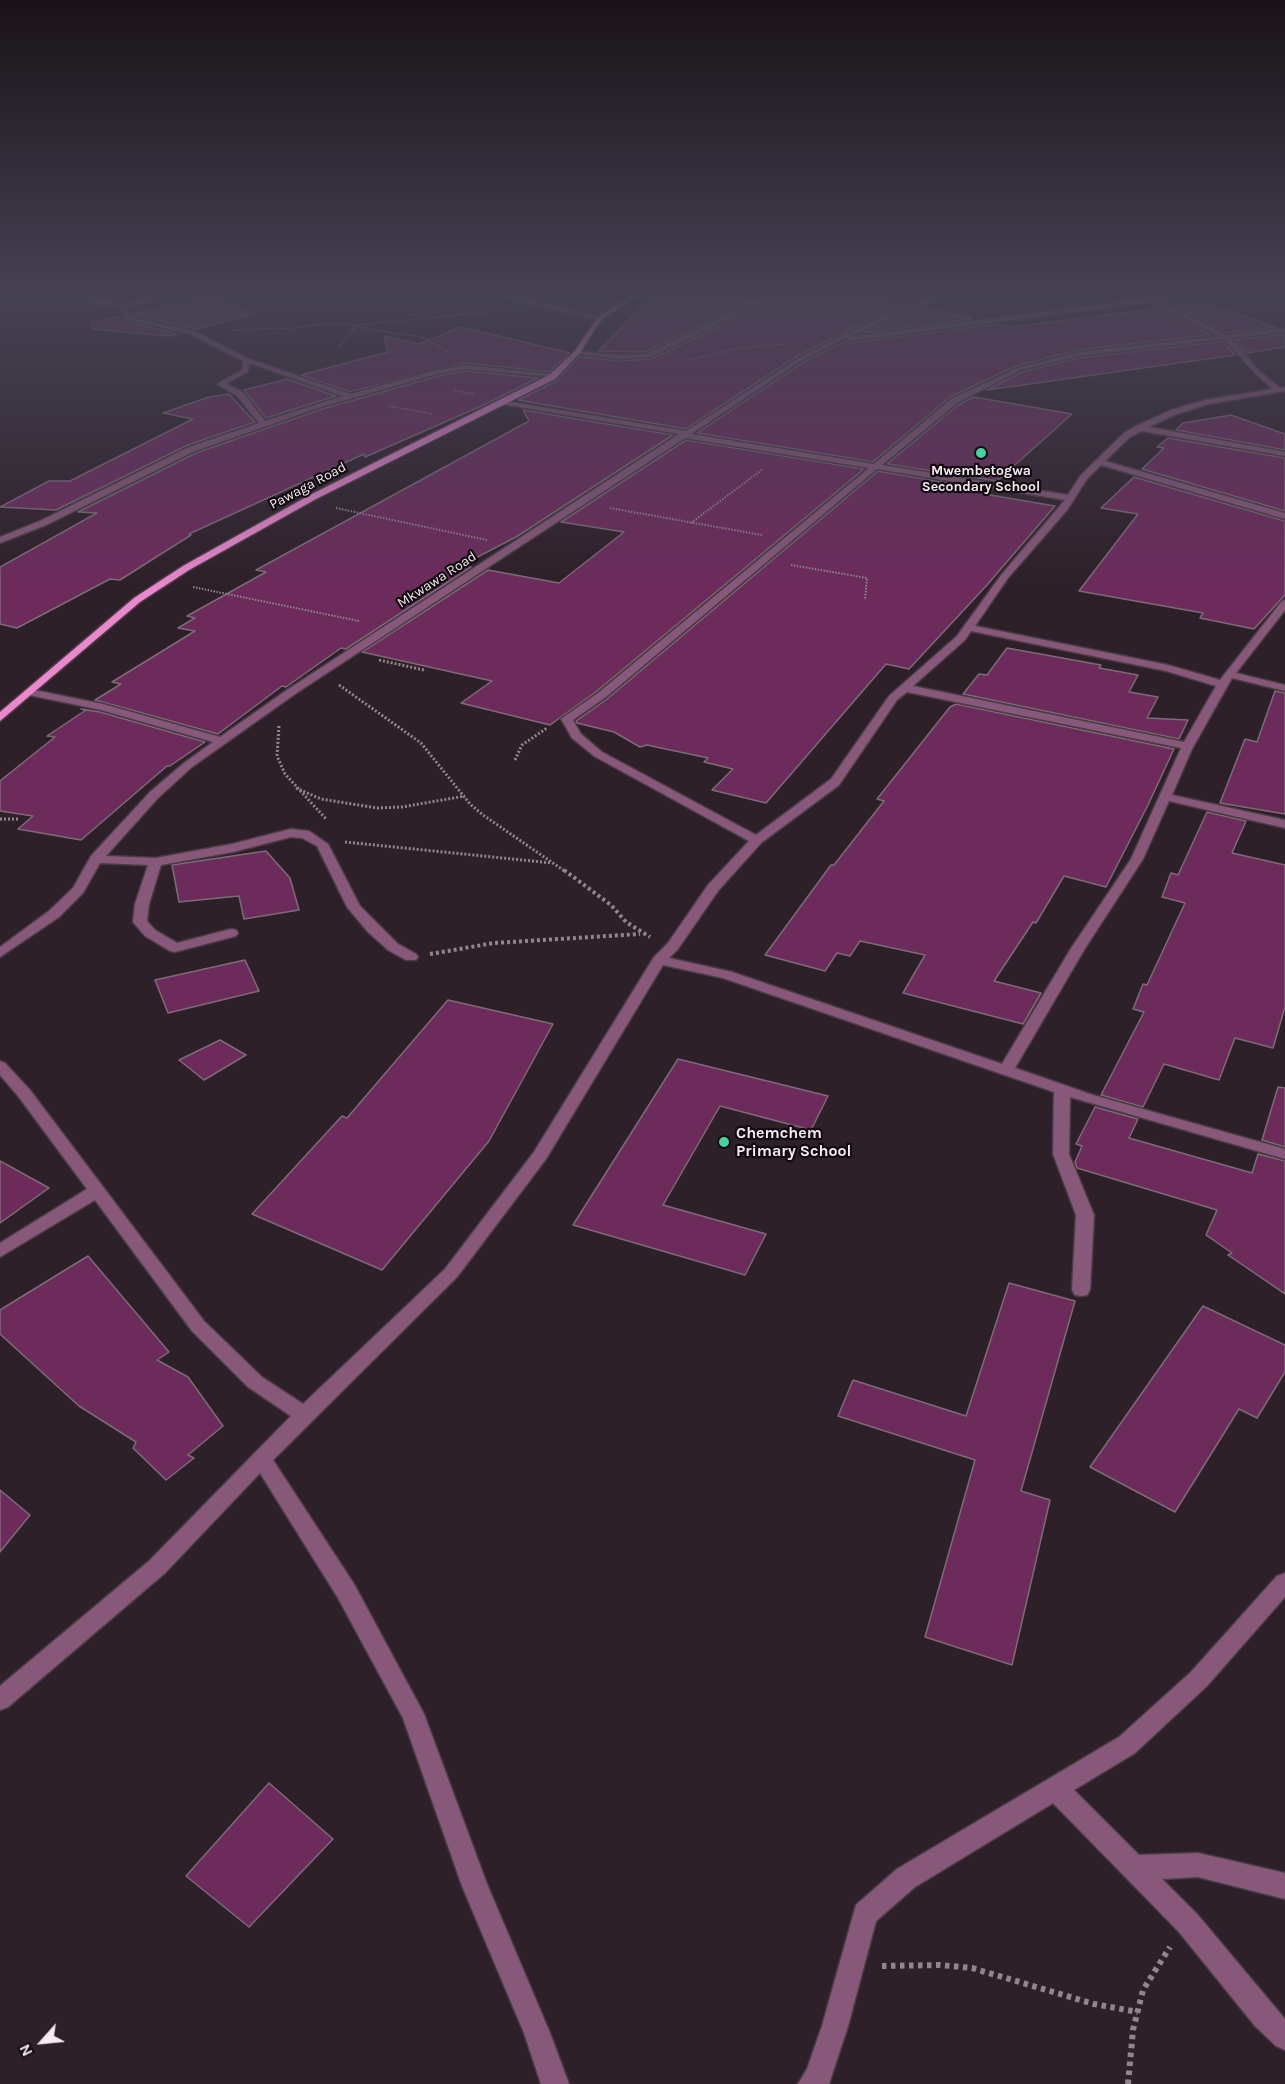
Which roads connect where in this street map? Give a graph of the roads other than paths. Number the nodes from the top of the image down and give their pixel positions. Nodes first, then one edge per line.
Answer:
1 (239, 393) edge
2 (337, 393) edge
3 (360, 393) edge
4 (519, 393) edge
5 (747, 393) edge
6 (967, 393) edge
7 (1262, 393) edge
8 (347, 397) junction
9 (502, 402) junction
10 (263, 423) junction
11 (1139, 428) junction
12 (684, 434) junction
13 (1285, 454) edge
14 (1101, 462) junction
15 (875, 468) junction
16 (1071, 498) junction
17 (1285, 516) edge
18 (0, 540) edge
19 (1285, 603) edge
20 (969, 628) junction
21 (1226, 679) junction
22 (905, 688) junction
23 (1285, 688) edge
24 (29, 692) junction
25 (0, 718) edge
26 (222, 741) junction
27 (1188, 746) junction
28 (1165, 797) junction
29 (1285, 824) edge
30 (757, 840) junction
31 (96, 859) junction
32 (156, 862) junction
33 (231, 933) dead end
34 (0, 953) edge
35 (411, 957) road end
36 (659, 960) junction
37 (0, 1066) edge
38 (1007, 1069) junction
39 (1062, 1088) junction
40 (1285, 1154) edge
41 (97, 1191) junction
42 (0, 1251) edge
43 (1081, 1290) dead end
44 (304, 1414) junction
45 (261, 1459) junction
46 (1285, 1582) edge
47 (0, 1700) edge
48 (1054, 1787) junction
49 (1135, 1868) junction
50 (1285, 1886) edge
51 (1285, 2037) edge
52 (555, 2084) edge
53 (812, 2084) edge

1 - 10 street
2 - 8 street
3 - 8 street
4 - 9 main road, Pawaga Road
5 - 12 street, Mkwawa Road
6 - 15 street
7 - 11 street
8 - 10 street
9 - 12 street
9 - 24 main road, Pawaga Road
10 - 18 street
11 - 13 street
11 - 14 street
12 - 15 street
12 - 26 street, Mkwawa Road
14 - 16 street
14 - 17 street
15 - 16 street
15 - 30 street
16 - 20 street
19 - 21 street
20 - 21 street
20 - 22 street
21 - 23 street
21 - 27 street
22 - 27 street
22 - 30 street
24 - 25 main road, Pawaga Road
24 - 26 street
26 - 31 street, Mkwawa Road
27 - 28 street
28 - 29 street
28 - 38 street
30 - 36 street
31 - 32 street
31 - 34 street, Mkwawa Road
32 - 33 street
32 - 35 street
36 - 38 street
36 - 44 street
37 - 41 street
38 - 39 street
39 - 40 street
39 - 43 street
41 - 42 street
41 - 44 street
44 - 45 street
45 - 47 street
45 - 52 street
46 - 48 street
48 - 49 street
48 - 53 street
49 - 50 street
49 - 51 street

